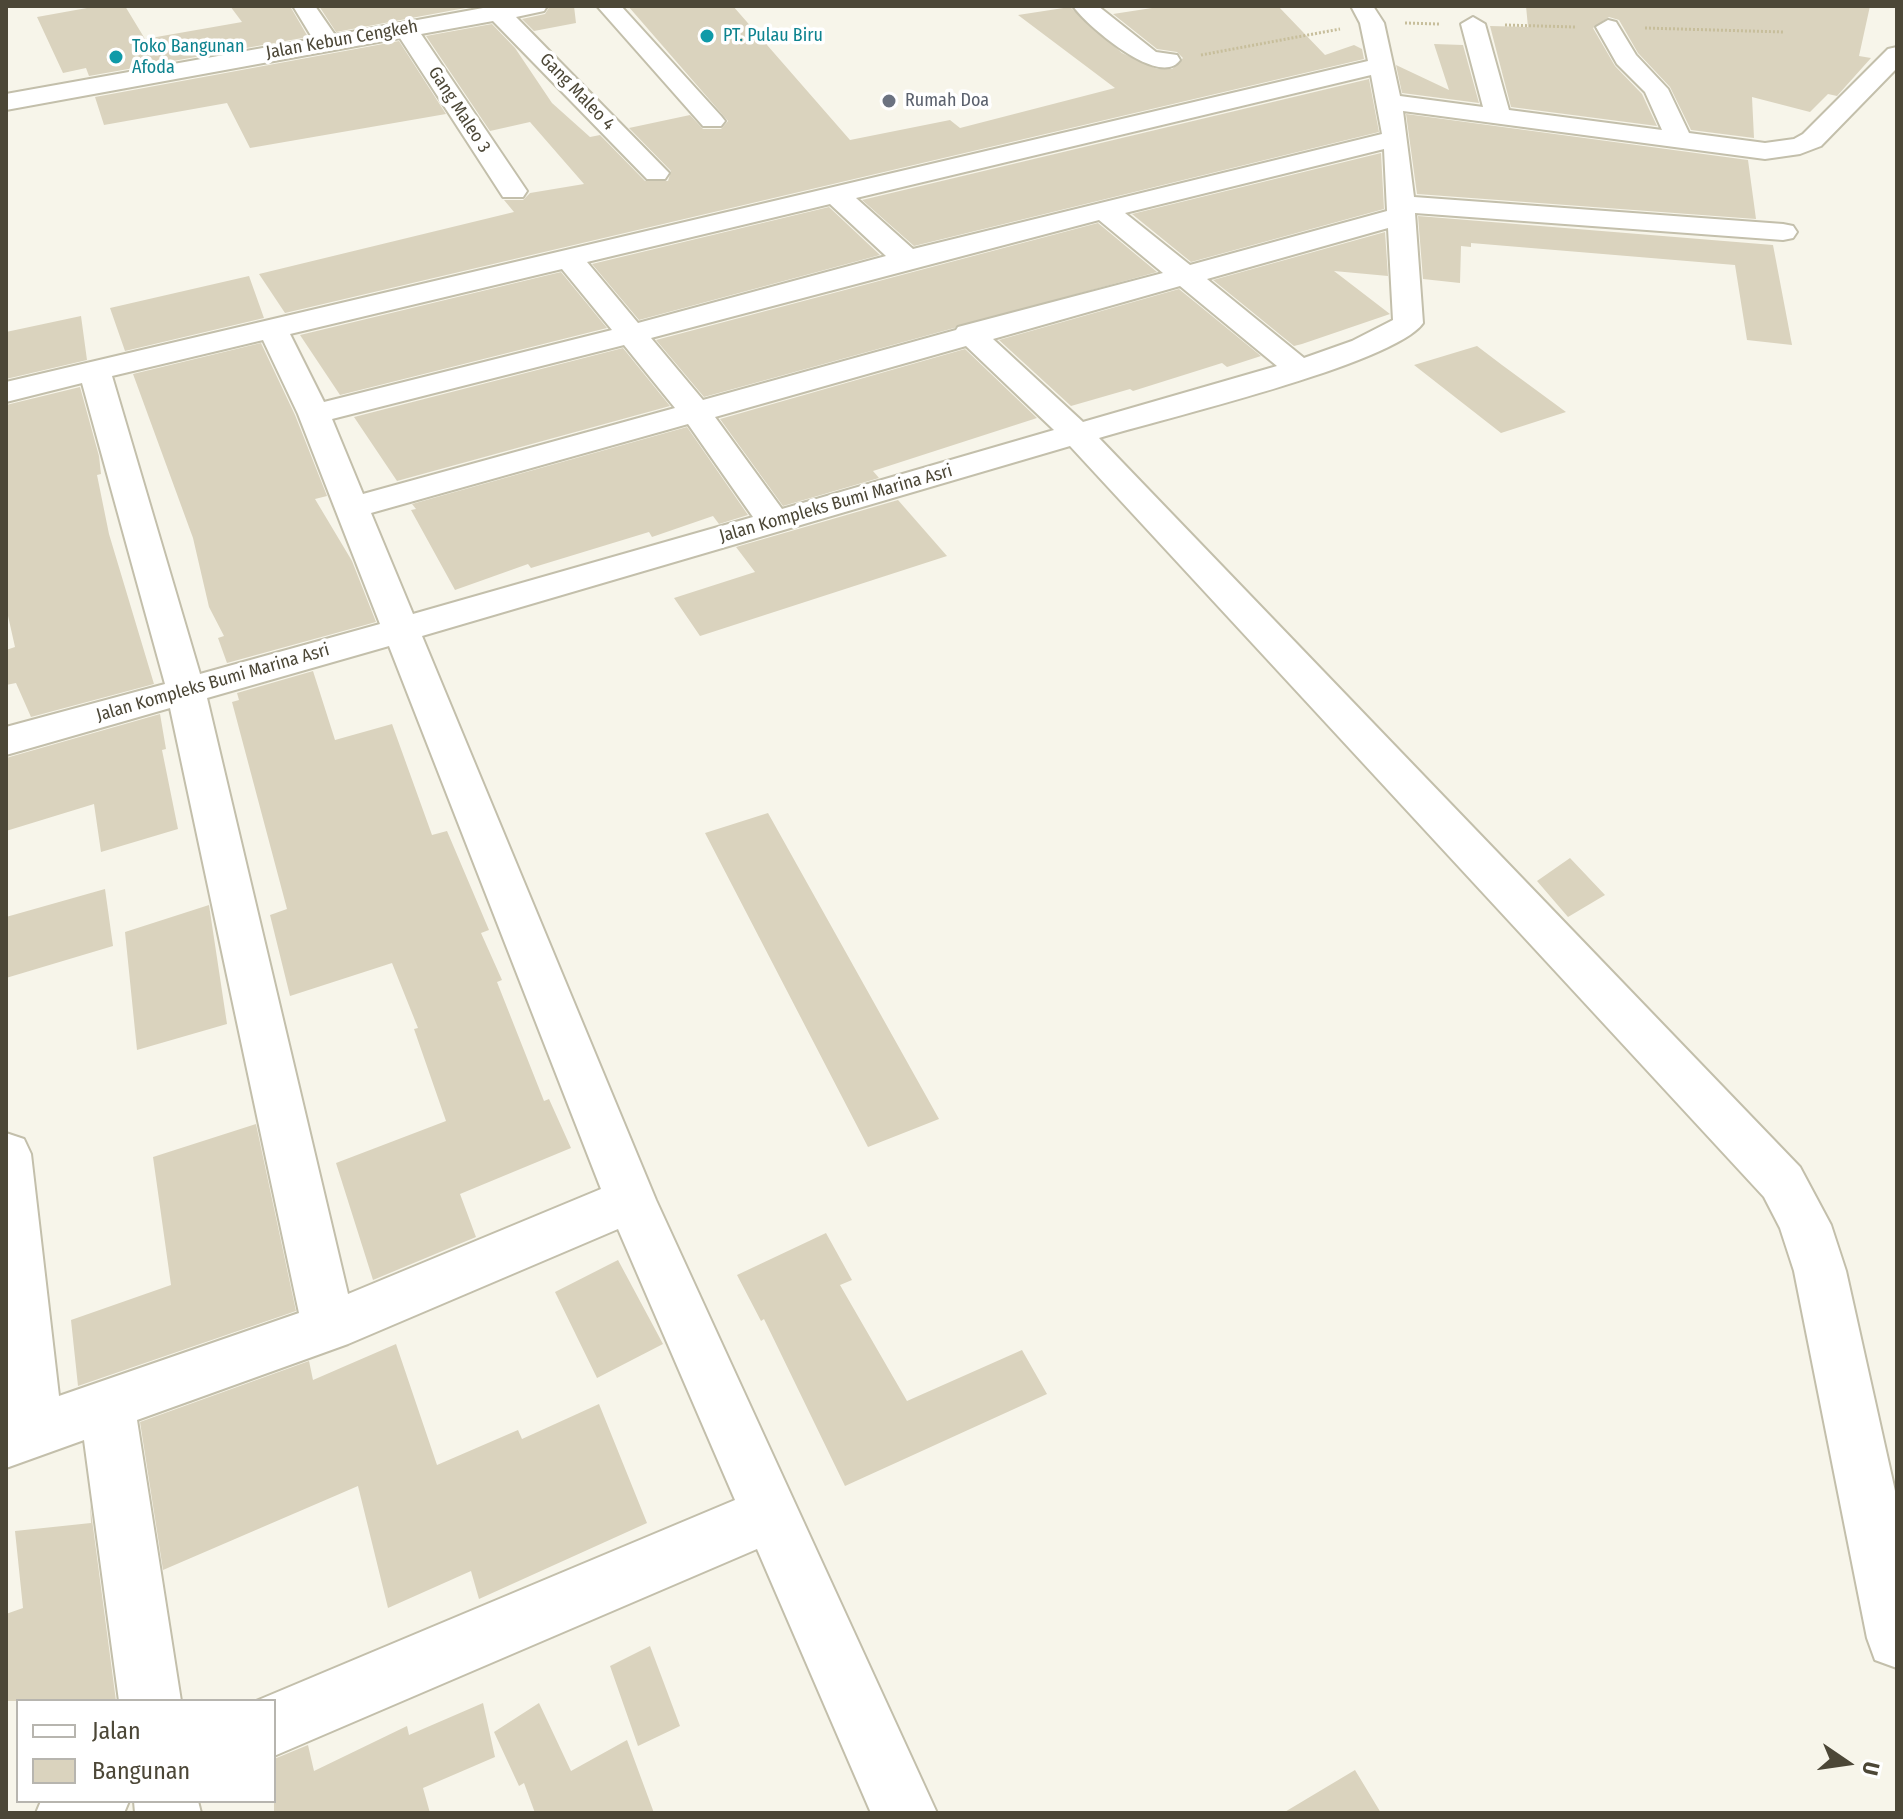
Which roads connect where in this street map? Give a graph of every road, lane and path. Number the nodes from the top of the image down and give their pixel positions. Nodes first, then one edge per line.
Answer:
1 (304, 6) edge
2 (536, 6) edge
3 (608, 6) edge
4 (1084, 6) edge
5 (1362, 6) edge
6 (498, 12) junction
7 (1473, 24) dead end
8 (1608, 27) dead end
9 (406, 29) junction
10 (327, 42) junction
11 (1897, 54) edge
12 (1168, 60) dead end
13 (1381, 65) junction
14 (6, 102) edge
15 (1389, 102) junction
16 (1498, 117) junction
17 (712, 121) dead end
18 (1396, 138) junction
19 (1680, 141) junction
20 (656, 173) dead end
21 (513, 191) dead end
22 (837, 196) junction
23 (1104, 210) junction
24 (1400, 210) junction
25 (1783, 232) dead end
26 (569, 259) junction
27 (907, 259) junction
28 (1182, 276) junction
29 (273, 330) junction
30 (969, 333) junction
31 (633, 334) junction
32 (1299, 369) junction
33 (94, 370) junction
34 (6, 392) edge
35 (695, 411) junction
36 (314, 414) junction
37 (1077, 434) junction
38 (351, 508) junction
39 (774, 522) junction
40 (400, 631) junction
41 (186, 691) junction
42 (6, 741) edge
43 (6, 1154) edge
44 (631, 1200) junction
45 (329, 1327) junction
46 (107, 1404) junction
47 (20, 1436) edge
48 (770, 1514) junction
49 (1897, 1638) edge
50 (150, 1699) edge
51 (276, 1724) edge
52 (92, 1803) edge
53 (69, 1813) edge
54 (904, 1813) edge

1 - 10 street
2 - 6 street, Jalan Kebun Cengkeh
3 - 17 street
4 - 12 street
5 - 13 street, Jalan Kompleks Bumi Marina Asri
6 - 9 street, Jalan Kebun Cengkeh
6 - 20 street, Gang Maleo 4
7 - 16 street
8 - 19 street
9 - 10 street, Jalan Kebun Cengkeh
9 - 21 street, Gang Maleo 3
10 - 14 street, Jalan Kebun Cengkeh
11 - 19 street
13 - 15 street, Jalan Kompleks Bumi Marina Asri
13 - 22 street
15 - 16 street
15 - 18 street, Jalan Kompleks Bumi Marina Asri
16 - 19 street
18 - 23 street
18 - 24 street, Jalan Kompleks Bumi Marina Asri
22 - 26 street
22 - 27 street
23 - 27 street
23 - 28 street
24 - 25 street
24 - 28 street
24 - 32 street, Jalan Kompleks Bumi Marina Asri
26 - 29 street
26 - 31 street
27 - 31 street
28 - 30 street
28 - 32 street
29 - 33 street
29 - 36 street
30 - 35 street
30 - 37 street
31 - 35 street
31 - 36 street
32 - 37 street, Jalan Kompleks Bumi Marina Asri
33 - 34 street
33 - 41 street
35 - 38 street
35 - 39 street
36 - 38 street
37 - 39 street, Jalan Kompleks Bumi Marina Asri
37 - 49 street
38 - 40 street
39 - 40 street, Jalan Kompleks Bumi Marina Asri
40 - 41 street, Jalan Kompleks Bumi Marina Asri
40 - 44 street
41 - 42 street, Jalan Kompleks Bumi Marina Asri
41 - 45 street
43 - 47 street
44 - 45 street
44 - 48 street
45 - 46 street
46 - 47 street
46 - 50 street
48 - 51 street
48 - 54 street
52 - 53 street

